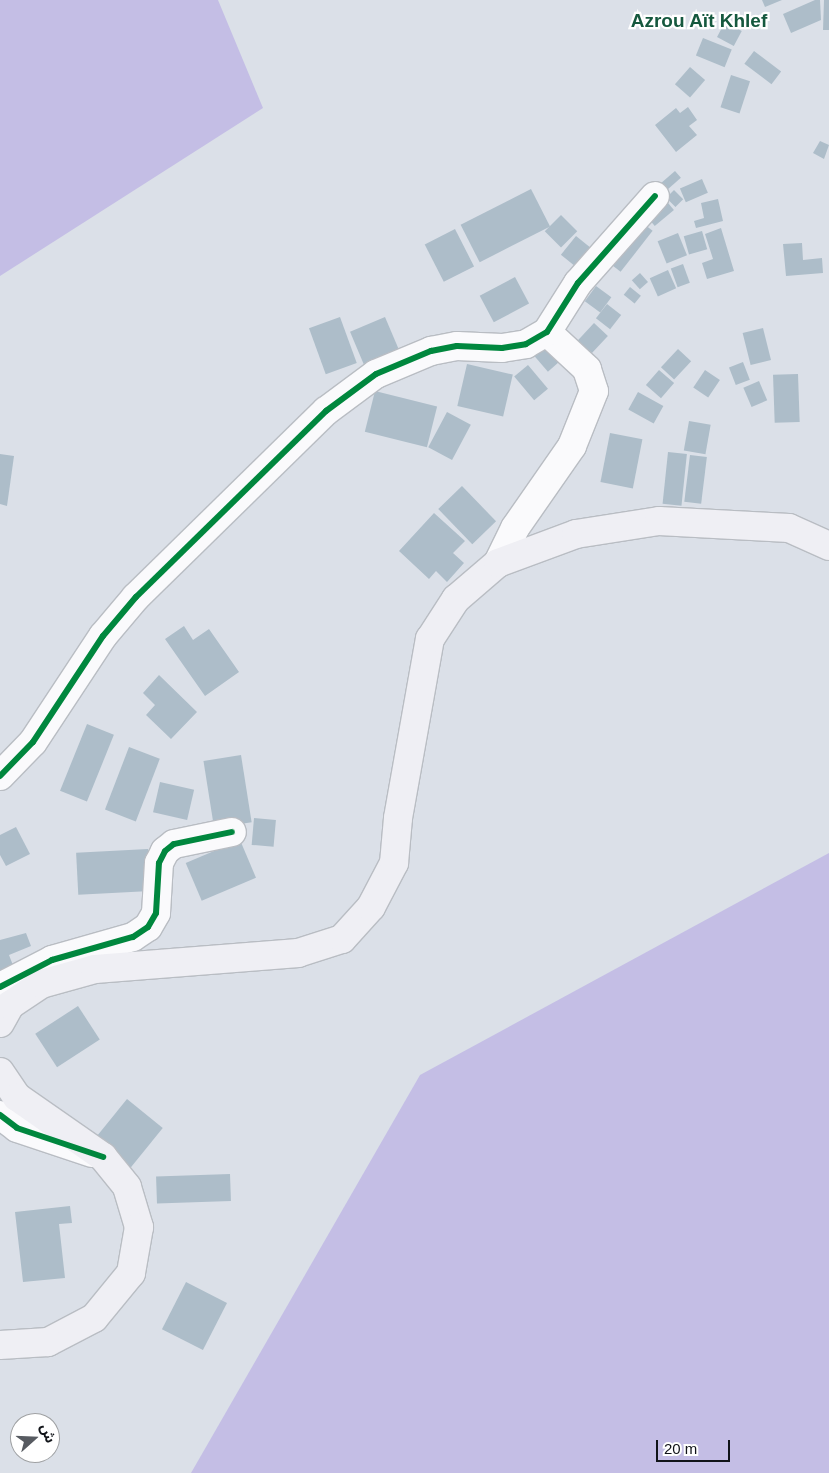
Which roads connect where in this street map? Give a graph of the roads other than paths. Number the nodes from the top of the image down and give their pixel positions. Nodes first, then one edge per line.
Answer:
1 (655, 196) dead end
2 (547, 332) junction
3 (829, 546) edge
4 (498, 563) junction
5 (0, 776) edge
6 (232, 832) dead end
7 (0, 987) edge
8 (0, 1023) edge
9 (0, 1072) edge
10 (0, 1115) edge
11 (103, 1157) junction
12 (0, 1345) edge

1 - 2 street
2 - 4 street
2 - 5 street
3 - 4 main road
4 - 8 main road
6 - 7 street
9 - 11 main road
10 - 11 street
11 - 12 main road

